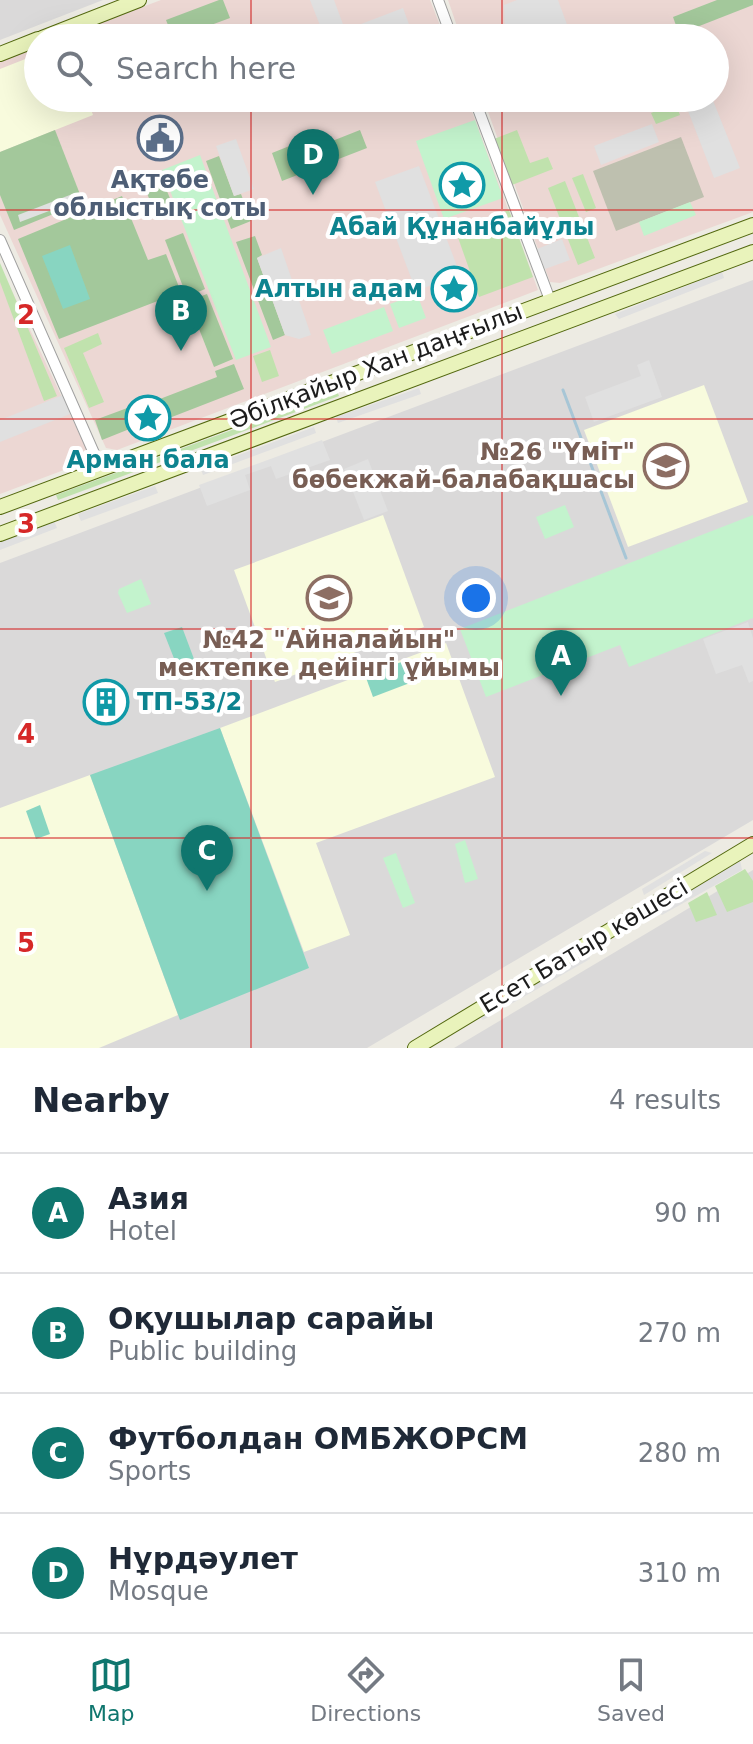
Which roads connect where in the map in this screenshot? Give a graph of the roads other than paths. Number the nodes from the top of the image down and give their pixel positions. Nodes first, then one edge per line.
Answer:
1 (139, 0) edge
2 (438, 0) edge
3 (78, 24) edge
4 (447, 24) edge
5 (24, 45) edge
6 (0, 54) edge
7 (479, 112) edge
8 (753, 225) edge
9 (714, 239) junction
10 (0, 240) edge
11 (753, 252) edge
12 (723, 263) junction
13 (550, 300) junction
14 (349, 376) junction
15 (358, 399) junction
16 (101, 469) junction
17 (0, 507) edge
18 (0, 534) edge
19 (753, 844) edge
20 (415, 1048) edge

1 - 3 main road
2 - 4 street
5 - 6 main road
7 - 13 street
8 - 9 main road, Әбілқайыр Хан даңғылы
9 - 12 main road
9 - 13 main road, Әбілқайыр Хан даңғылы
10 - 16 street
11 - 12 main road, Әбілқайыр Хан даңғылы
12 - 15 main road, Әбілқайыр Хан даңғылы
13 - 14 main road, Әбілқайыр Хан даңғылы
14 - 15 main road
14 - 16 main road, Әбілқайыр Хан даңғылы
15 - 18 main road, Әбілқайыр Хан даңғылы
16 - 17 main road, Әбілқайыр Хан даңғылы
19 - 20 main road, Есет Батыр көшесі

